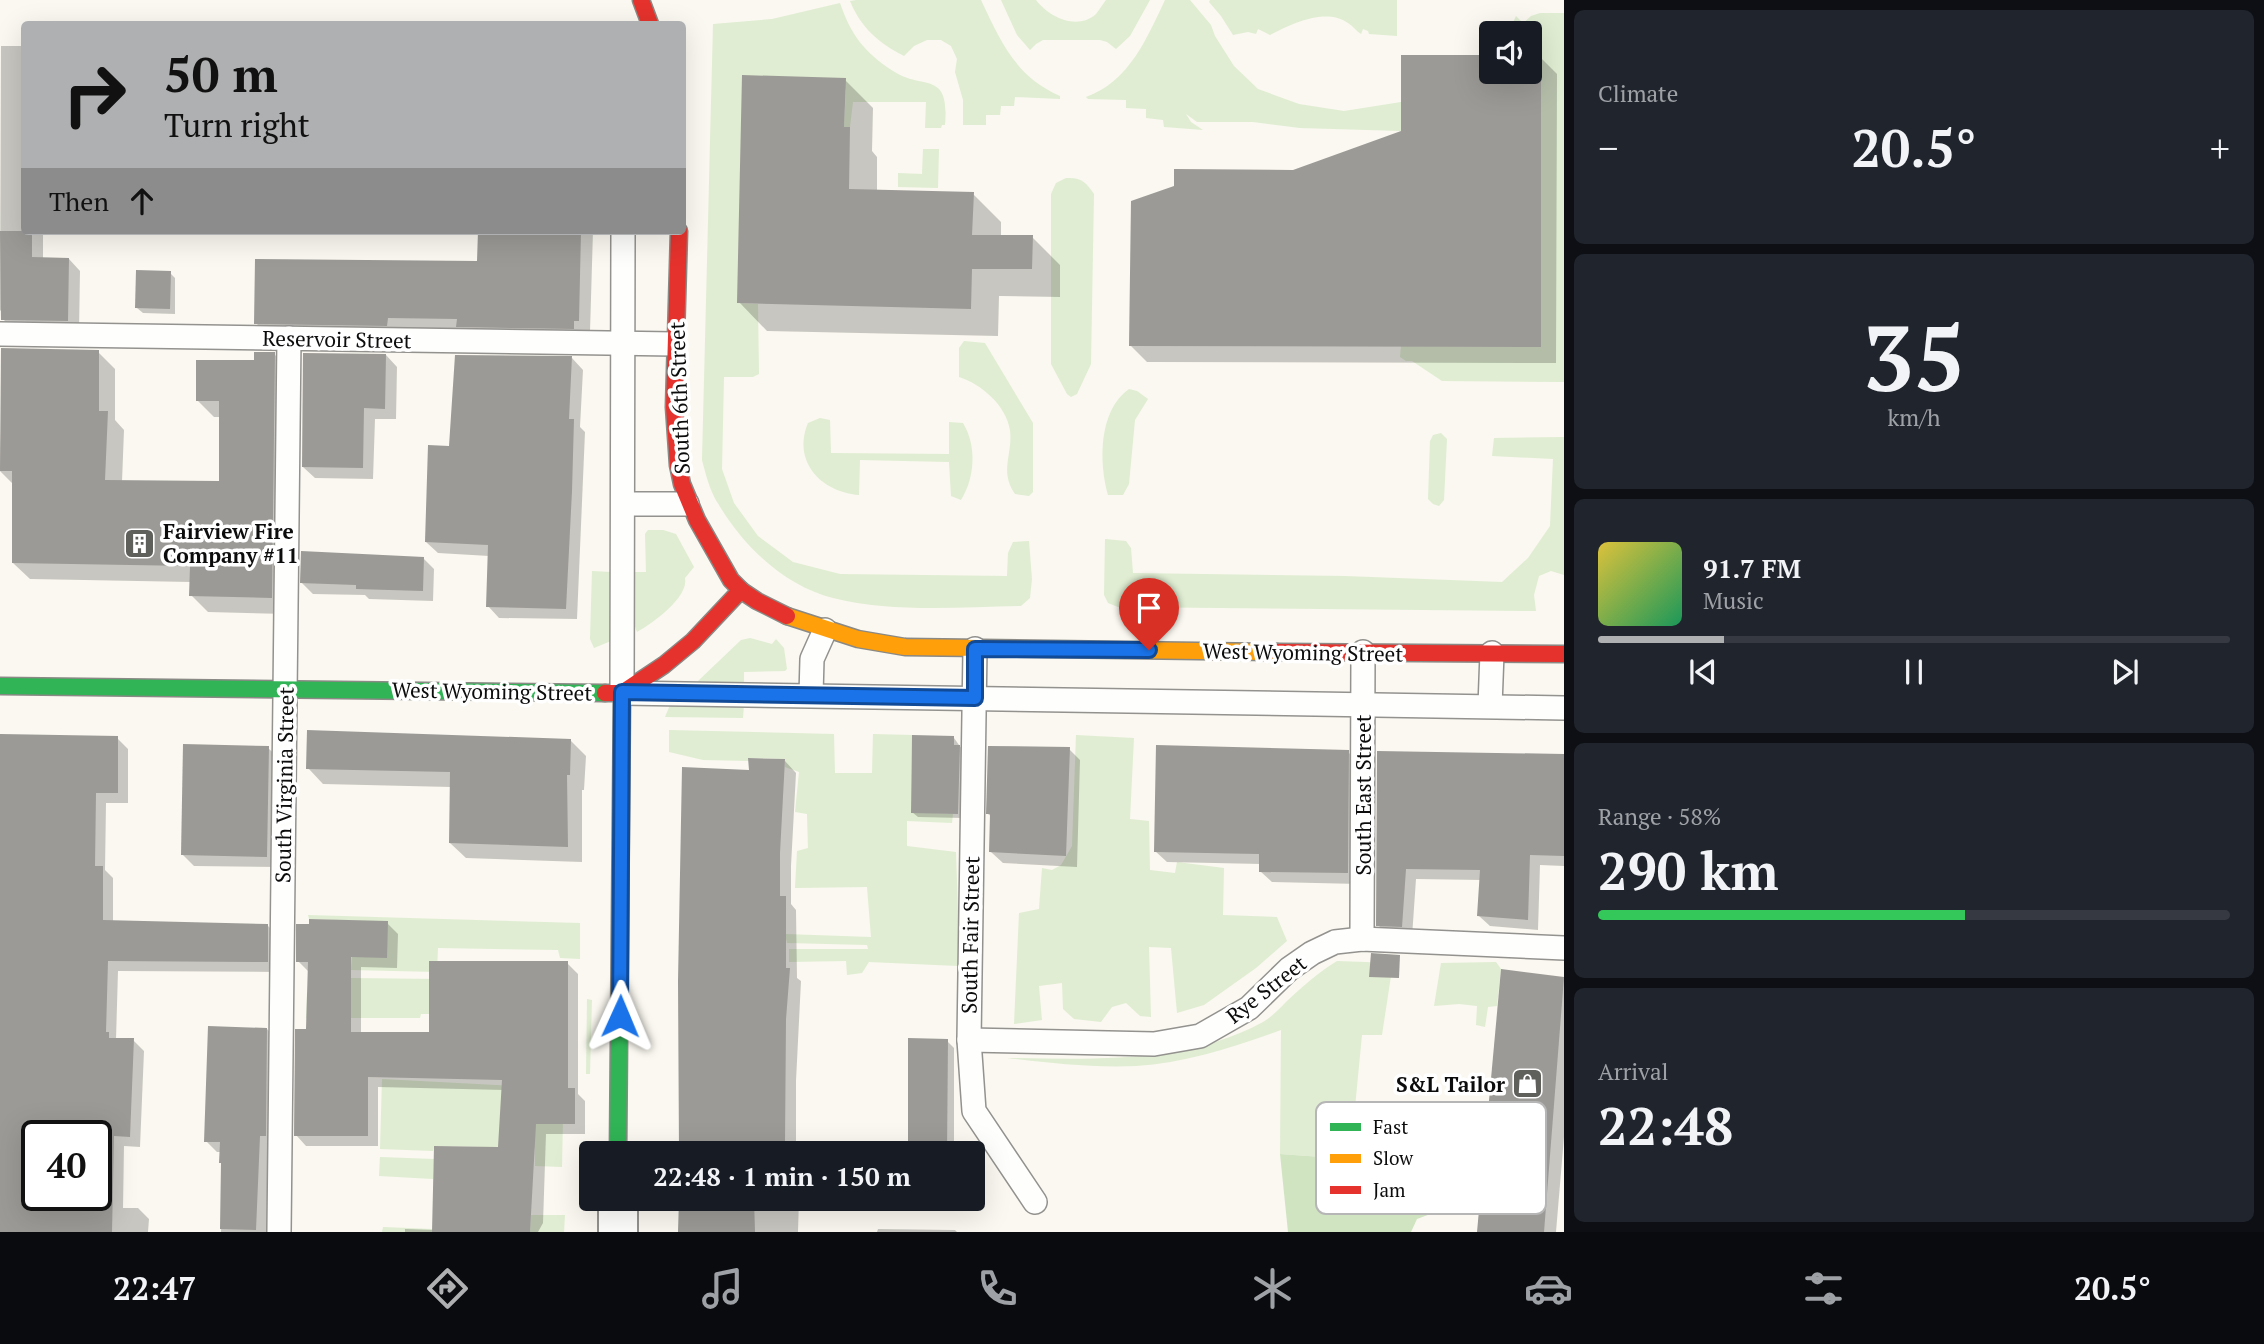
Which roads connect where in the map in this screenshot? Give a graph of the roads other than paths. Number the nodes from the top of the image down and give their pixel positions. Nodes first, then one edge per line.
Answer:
1 (632, 0) edge
2 (641, 0) edge
3 (629, 21) edge
4 (649, 21) edge
5 (624, 235) edge
6 (679, 235) edge
7 (0, 334) edge
8 (289, 338) junction
9 (623, 344) junction
10 (674, 344) junction
11 (623, 504) junction
12 (687, 504) junction
13 (741, 590) junction
14 (825, 630) junction
15 (975, 649) junction
16 (1363, 652) junction
17 (1492, 653) junction
18 (1564, 654) edge
19 (0, 686) edge
20 (285, 688) junction
21 (622, 692) junction
22 (811, 695) junction
23 (975, 698) junction
24 (1363, 704) junction
25 (1490, 706) junction
26 (1555, 707) edge
27 (1362, 939) junction
28 (1564, 948) edge
29 (969, 1040) junction
30 (618, 1141) edge
31 (1035, 1202) dead end
32 (618, 1211) edge
33 (279, 1232) edge
34 (618, 1232) edge

1 - 3 lane
2 - 4 main road
5 - 9 lane
6 - 10 main road, South 6th Street
7 - 8 lane, Reservoir Street
8 - 9 lane, Reservoir Street
8 - 20 lane, South Virginia Street
9 - 10 lane, Reservoir Street
9 - 11 lane
10 - 12 main road, South 6th Street
11 - 12 lane
11 - 21 lane
12 - 13 main road, South 6th Street
13 - 14 main road, West Wyoming Street
13 - 21 main road, West Wyoming Street
14 - 15 main road, West Wyoming Street
14 - 22 lane
15 - 16 main road, West Wyoming Street
15 - 23 lane, South Fair Street
16 - 17 main road, West Wyoming Street
16 - 24 lane, South East Street
17 - 18 main road, West Wyoming Street
17 - 25 lane
19 - 20 main road, West Wyoming Street
20 - 21 main road, West Wyoming Street
20 - 33 lane, South Virginia Street
21 - 22 lane
21 - 30 main road
22 - 23 lane
23 - 24 lane
23 - 29 lane, South Fair Street
24 - 25 lane
24 - 27 lane, South East Street
25 - 26 lane
27 - 28 lane, Rye Street
27 - 29 lane, Rye Street
29 - 31 lane, South Fair Street
32 - 34 street

